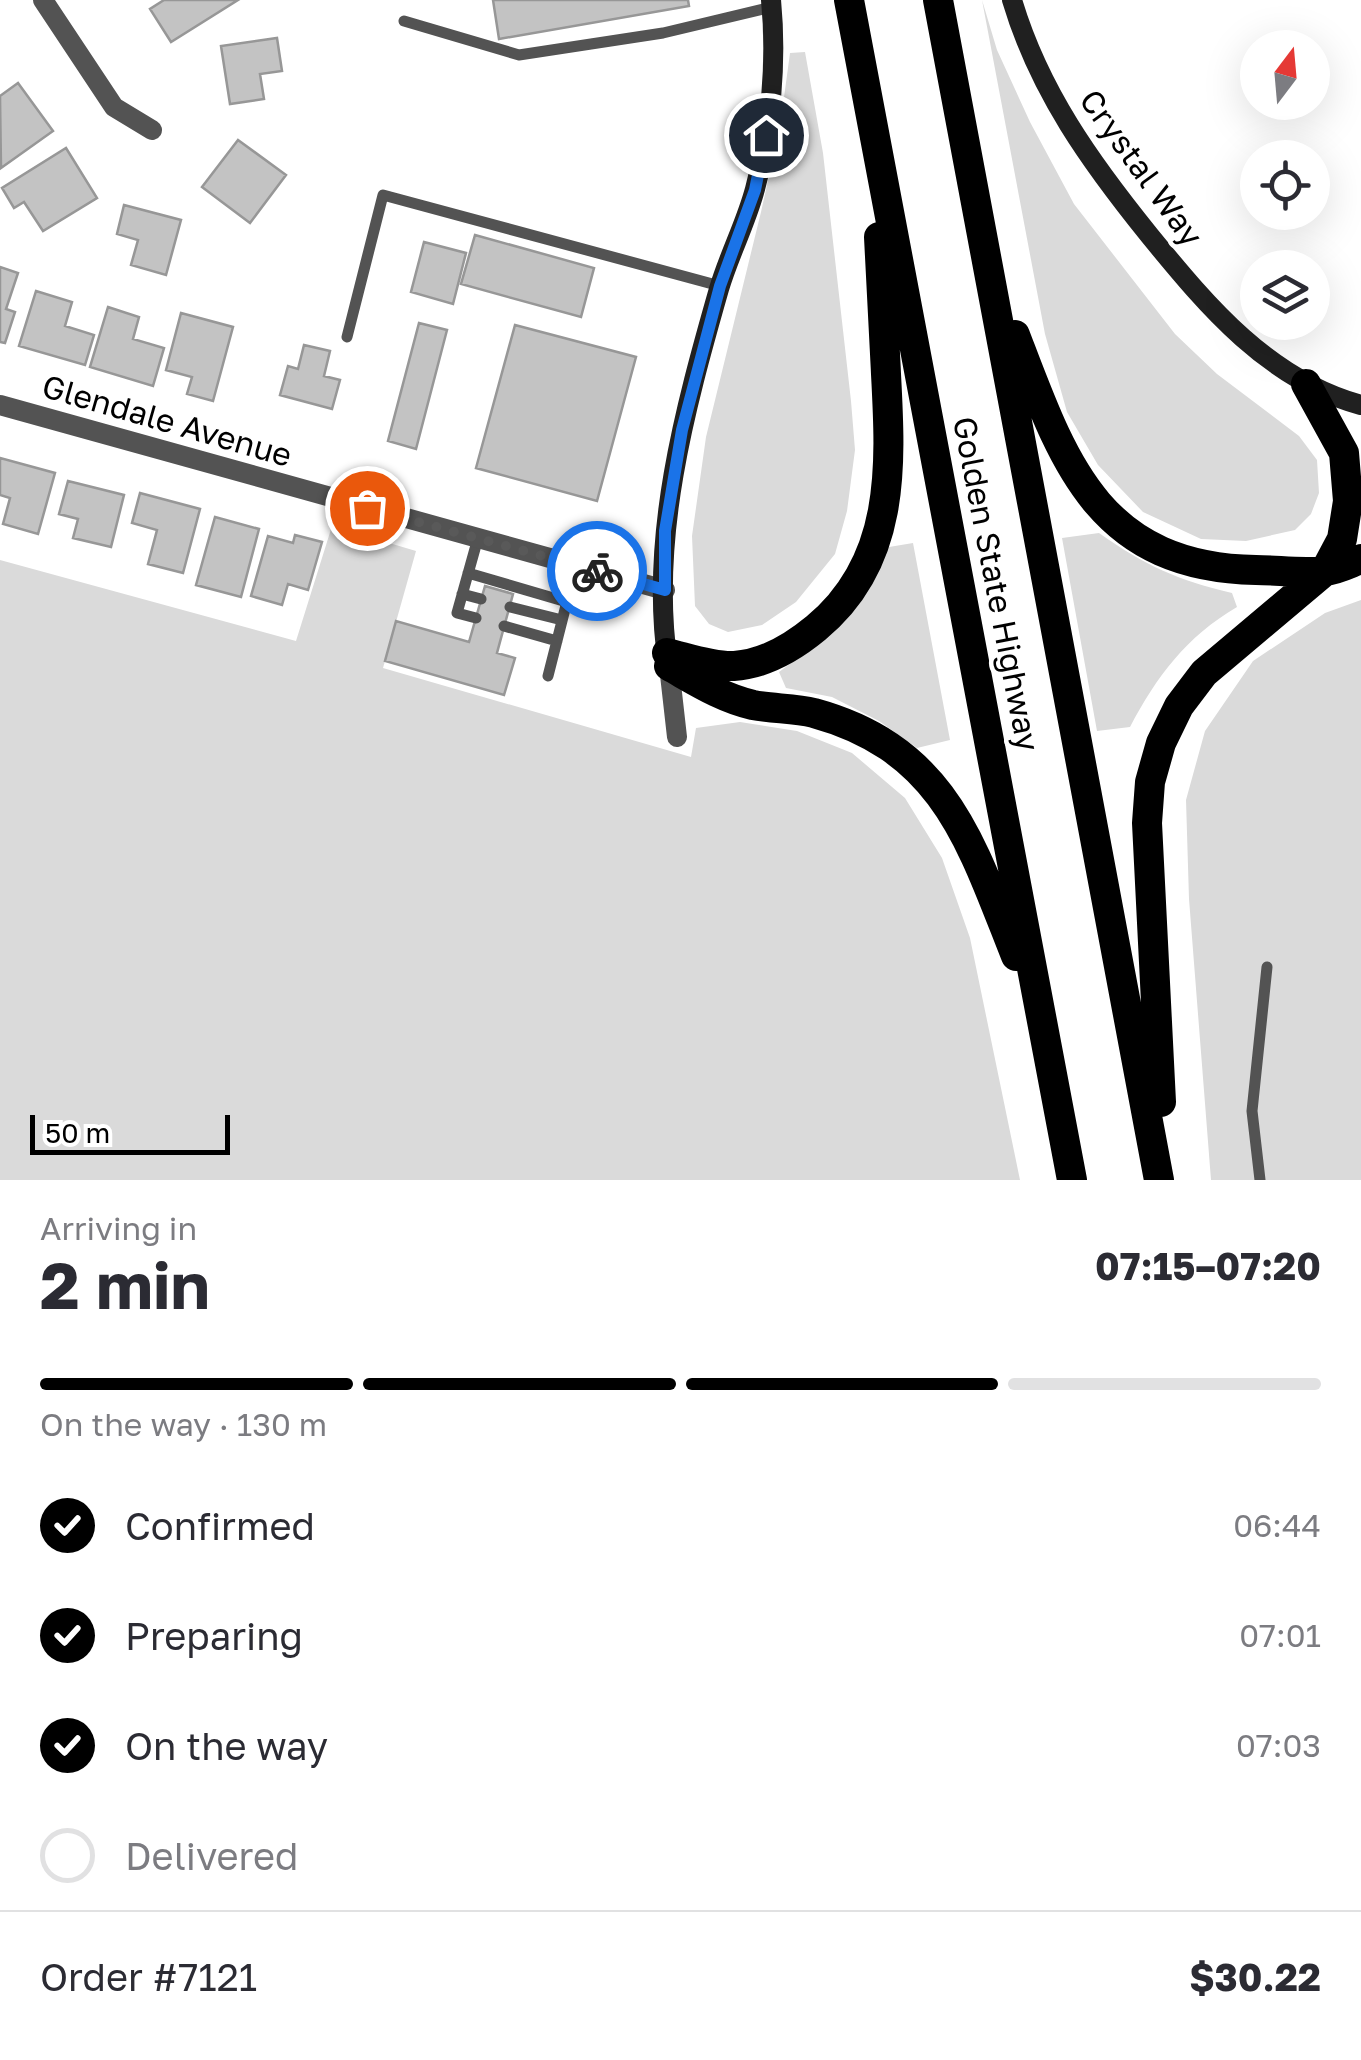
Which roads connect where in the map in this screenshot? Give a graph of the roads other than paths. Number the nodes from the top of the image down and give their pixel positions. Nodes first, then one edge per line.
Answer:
1 (43, 0) edge
2 (850, 0) edge
3 (938, 0) edge
4 (1012, 0) edge
5 (771, 4) edge
6 (404, 21) dead end
7 (872, 114) junction
8 (152, 130) dead end
9 (986, 262) junction
10 (720, 286) junction
11 (347, 337) dead end
12 (1306, 384) junction
13 (0, 406) edge
14 (1361, 406) edge
15 (478, 538) junction
16 (1361, 559) edge
17 (576, 566) junction
18 (1325, 571) junction
19 (468, 573) junction
20 (665, 590) junction
21 (462, 594) junction
22 (481, 599) dead end
23 (567, 602) junction
24 (510, 607) dead end
25 (476, 618) dead end
26 (562, 620) junction
27 (504, 626) dead end
28 (557, 641) junction
29 (668, 660) junction
30 (548, 676) dead end
31 (677, 737) dead end
32 (1267, 967) dead end
33 (1042, 1022) junction
34 (1072, 1180) edge
35 (1162, 1180) edge
36 (1260, 1180) edge

1 - 8 street
2 - 7 highway, Golden State Highway
3 - 9 highway, Golden State Highway
4 - 12 street, Crystal Way
5 - 6 lane
5 - 10 street
7 - 29 highway
7 - 33 highway, Golden State Highway
9 - 18 highway
9 - 35 highway, Golden State Highway
10 - 11 lane
10 - 20 street
12 - 14 street, Crystal Way
12 - 18 highway
13 - 15 street, Glendale Avenue
15 - 17 street, Glendale Avenue
15 - 19 lane
16 - 18 highway
17 - 20 street, Glendale Avenue
17 - 23 lane
18 - 35 highway
19 - 21 lane
19 - 23 lane
20 - 29 street
21 - 22 lane
21 - 25 lane
23 - 26 lane
24 - 26 lane
26 - 28 lane
27 - 28 lane
28 - 30 lane
29 - 31 street
29 - 33 highway
32 - 36 lane
33 - 34 highway, Golden State Highway

